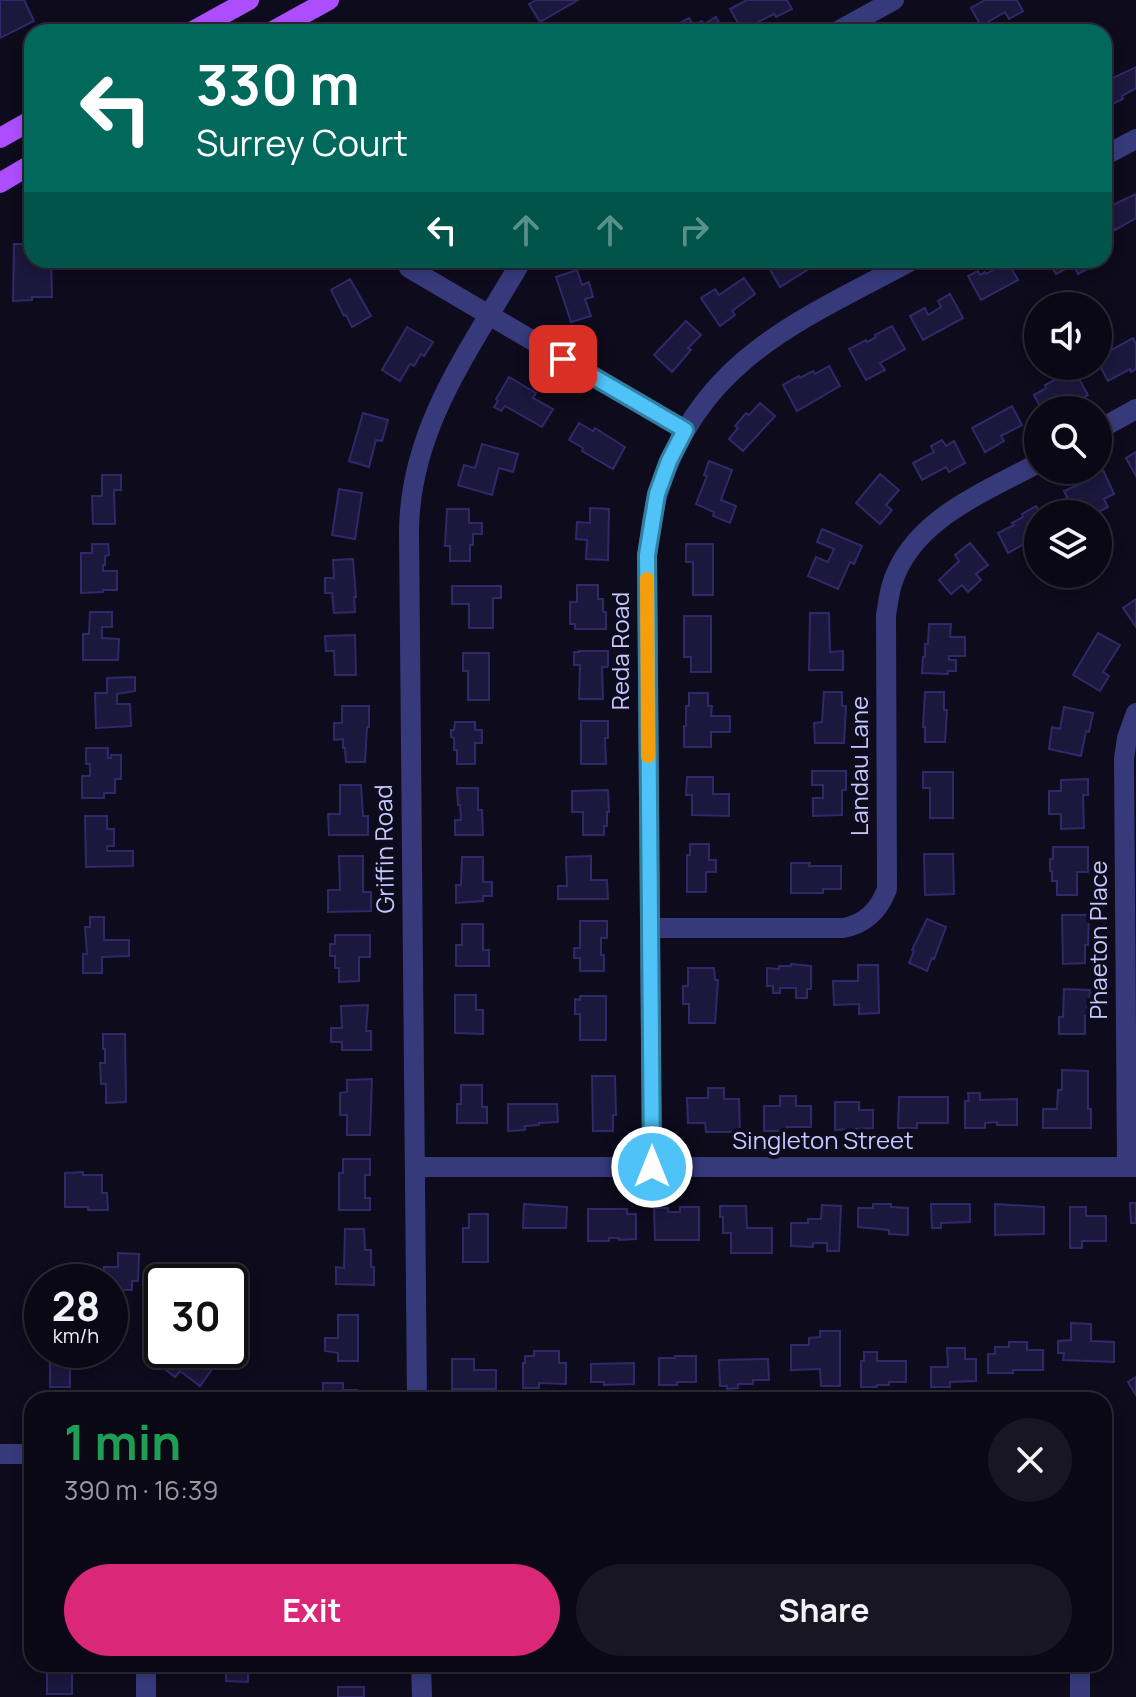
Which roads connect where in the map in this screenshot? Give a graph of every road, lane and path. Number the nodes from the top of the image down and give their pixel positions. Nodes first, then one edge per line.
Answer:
1 (249, 0) edge
2 (329, 0) edge
3 (894, 0) edge
4 (206, 24) edge
5 (286, 24) edge
6 (850, 24) edge
7 (24, 124) edge
8 (0, 138) edge
9 (1136, 139) edge
10 (1112, 152) edge
11 (24, 169) edge
12 (0, 183) edge
13 (409, 268) dead end
14 (517, 268) edge
15 (898, 268) edge
16 (490, 316) junction
17 (1136, 409) edge
18 (1112, 422) edge
19 (685, 430) junction
20 (1024, 471) edge
21 (1136, 713) edge
22 (650, 928) junction
23 (415, 1167) junction
24 (652, 1167) junction
25 (1131, 1167) edge
26 (417, 1392) edge
27 (0, 1454) edge
28 (24, 1454) edge
29 (146, 1672) edge
30 (421, 1672) edge
31 (1080, 1672) edge
32 (146, 1697) edge
33 (422, 1697) edge
34 (1080, 1697) edge

1 - 4 main road
2 - 5 main road
3 - 6 street
7 - 8 main road
9 - 10 street
11 - 12 main road
13 - 16 street
14 - 16 street, Griffin Road
15 - 19 street, Reda Road
16 - 19 street
16 - 23 street, Griffin Road
17 - 18 street
19 - 22 street, Reda Road
20 - 22 street, Landau Lane
21 - 25 street, Phaeton Place
22 - 24 street, Reda Road
23 - 24 street, Singleton Street
23 - 26 street, Griffin Road
24 - 25 street, Singleton Street
27 - 28 street
29 - 32 street
30 - 33 street
31 - 34 street

